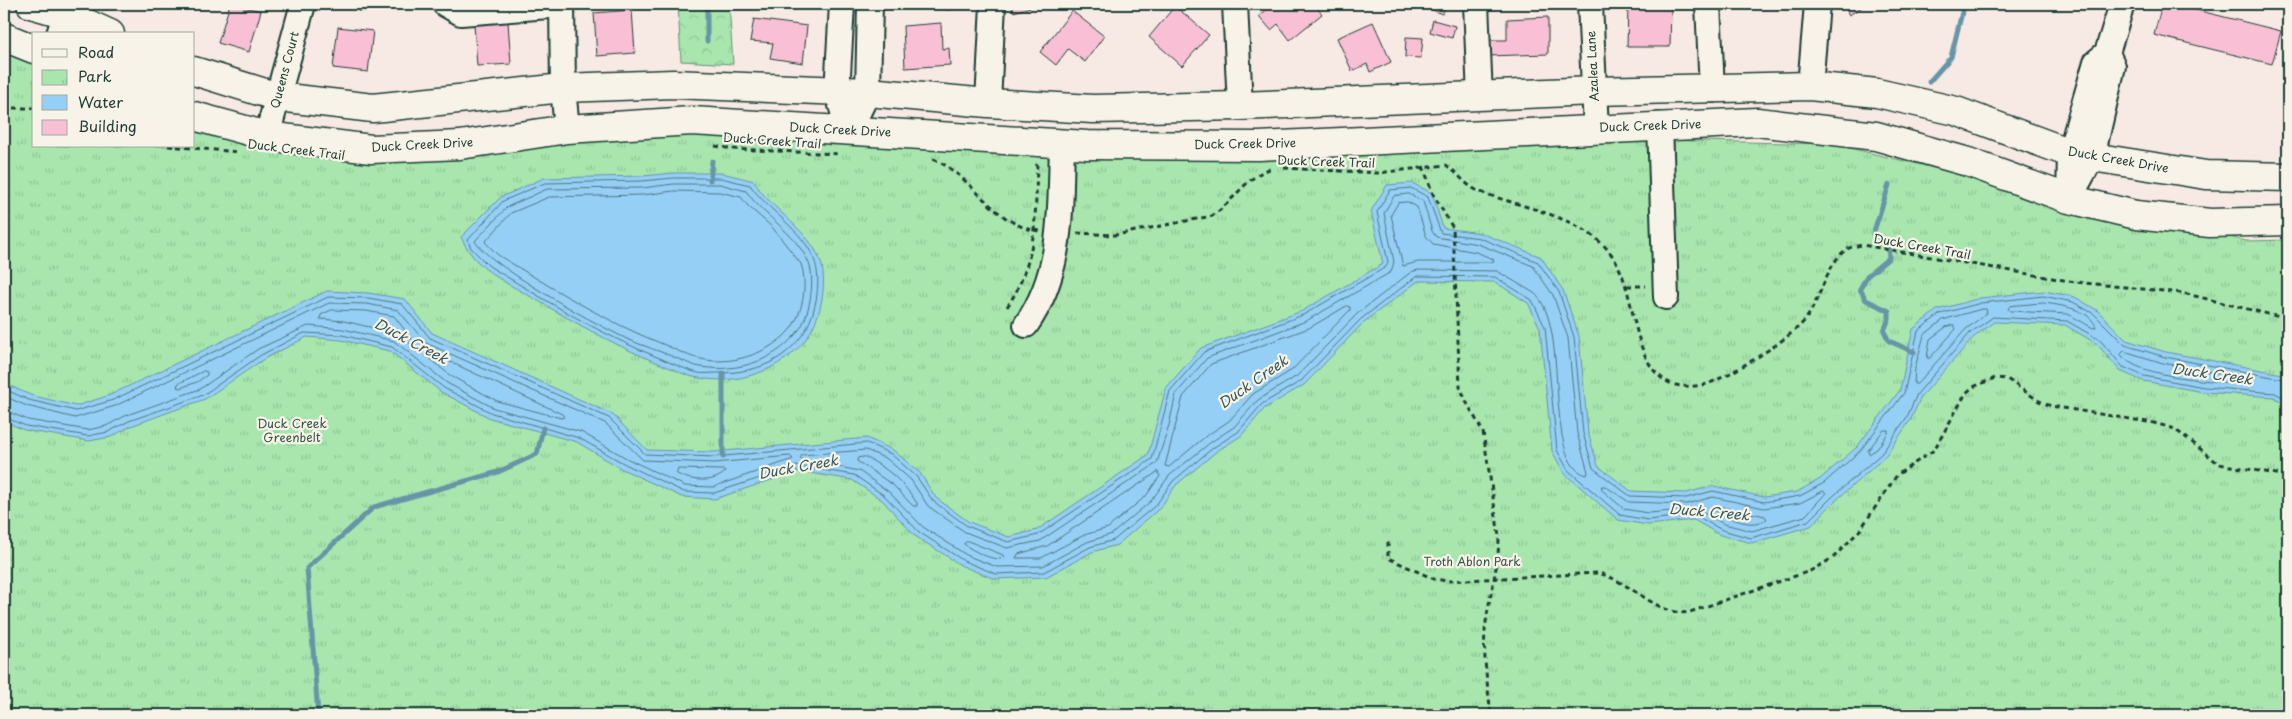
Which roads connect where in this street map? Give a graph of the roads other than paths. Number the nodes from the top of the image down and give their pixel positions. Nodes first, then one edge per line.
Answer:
1 (31, 4) edge
2 (445, 4) edge
3 (562, 4) edge
4 (842, 4) edge
5 (870, 4) edge
6 (993, 4) edge
7 (1234, 4) edge
8 (1476, 4) edge
9 (1590, 4) edge
10 (1708, 4) edge
11 (1817, 4) edge
12 (2122, 4) edge
13 (300, 5) edge
14 (65, 17) edge
15 (105, 32) edge
16 (4, 38) edge
17 (32, 48) edge
18 (195, 71) edge
19 (1810, 86) junction
20 (563, 88) junction
21 (1712, 90) junction
22 (1594, 91) junction
23 (838, 92) junction
24 (868, 92) junction
25 (278, 97) junction
26 (1480, 97) junction
27 (988, 103) junction
28 (1240, 106) junction
29 (195, 116) edge
30 (1660, 125) junction
31 (1596, 129) junction
32 (567, 130) junction
33 (267, 136) junction
34 (847, 142) junction
35 (1062, 144) junction
36 (2081, 155) junction
37 (2288, 177) edge
38 (2069, 199) junction
39 (2288, 221) edge
40 (1666, 297) dead end
41 (1026, 325) dead end

1 - 14 main road
2 - 3 street
3 - 20 street
4 - 23 street
5 - 24 street
6 - 27 street
7 - 28 street
8 - 26 street
9 - 22 street, Azalea Lane
10 - 21 street
11 - 19 street
12 - 36 street
13 - 25 street, Queens Court
14 - 15 main road
16 - 17 main road
18 - 25 main road, Duck Creek Drive
19 - 21 main road, Duck Creek Drive
19 - 36 main road, Duck Creek Drive
20 - 23 main road, Duck Creek Drive
20 - 25 main road, Duck Creek Drive
20 - 32 street
21 - 22 main road, Duck Creek Drive
22 - 26 main road, Duck Creek Drive
22 - 31 street, Azalea Lane
23 - 24 main road, Duck Creek Drive
23 - 34 street
24 - 27 main road, Duck Creek Drive
24 - 34 street
25 - 33 street, Queens Court
26 - 28 main road, Duck Creek Drive
27 - 28 main road, Duck Creek Drive
29 - 33 main road, Duck Creek Drive
30 - 31 main road, Duck Creek Drive
30 - 38 main road, Duck Creek Drive
30 - 40 street
31 - 35 main road, Duck Creek Drive
32 - 33 main road, Duck Creek Drive
32 - 34 main road, Duck Creek Drive
34 - 35 main road, Duck Creek Drive
35 - 41 street
36 - 37 main road, Duck Creek Drive
36 - 38 street
38 - 39 main road, Duck Creek Drive

